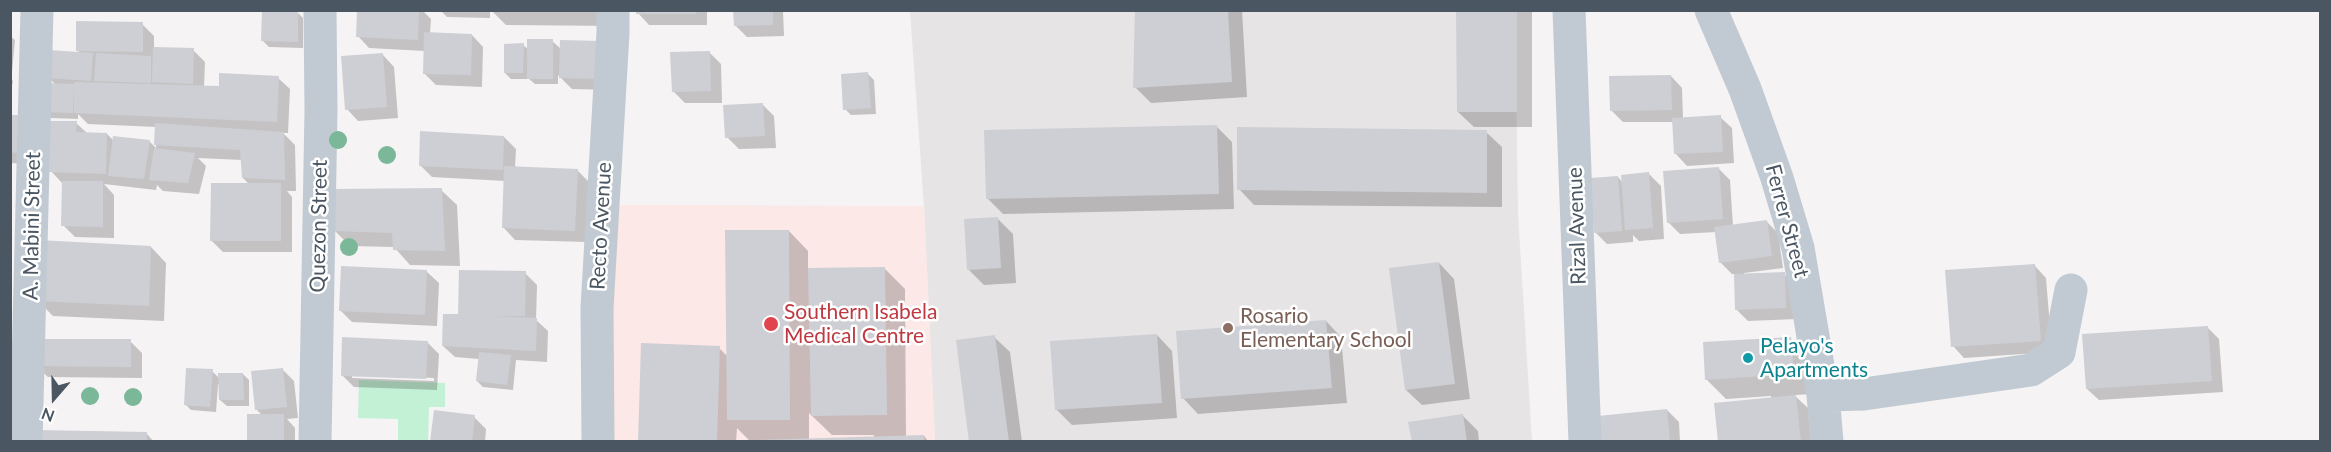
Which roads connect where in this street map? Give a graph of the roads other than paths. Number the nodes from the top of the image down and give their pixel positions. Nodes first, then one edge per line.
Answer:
1 (37, 10) edge
2 (320, 10) edge
3 (613, 10) edge
4 (1569, 10) edge
5 (1711, 10) edge
6 (2072, 290) dead end
7 (1822, 395) junction
8 (26, 441) edge
9 (315, 441) edge
10 (598, 441) edge
11 (1585, 441) edge
12 (1827, 441) edge

1 - 8 street, A. Mabini Street
2 - 9 street, Quezon Street
3 - 10 street, Recto Avenue
4 - 11 street, Rizal Avenue
5 - 7 street, Ferrer Street
6 - 7 street
7 - 12 street, Ferrer Street

